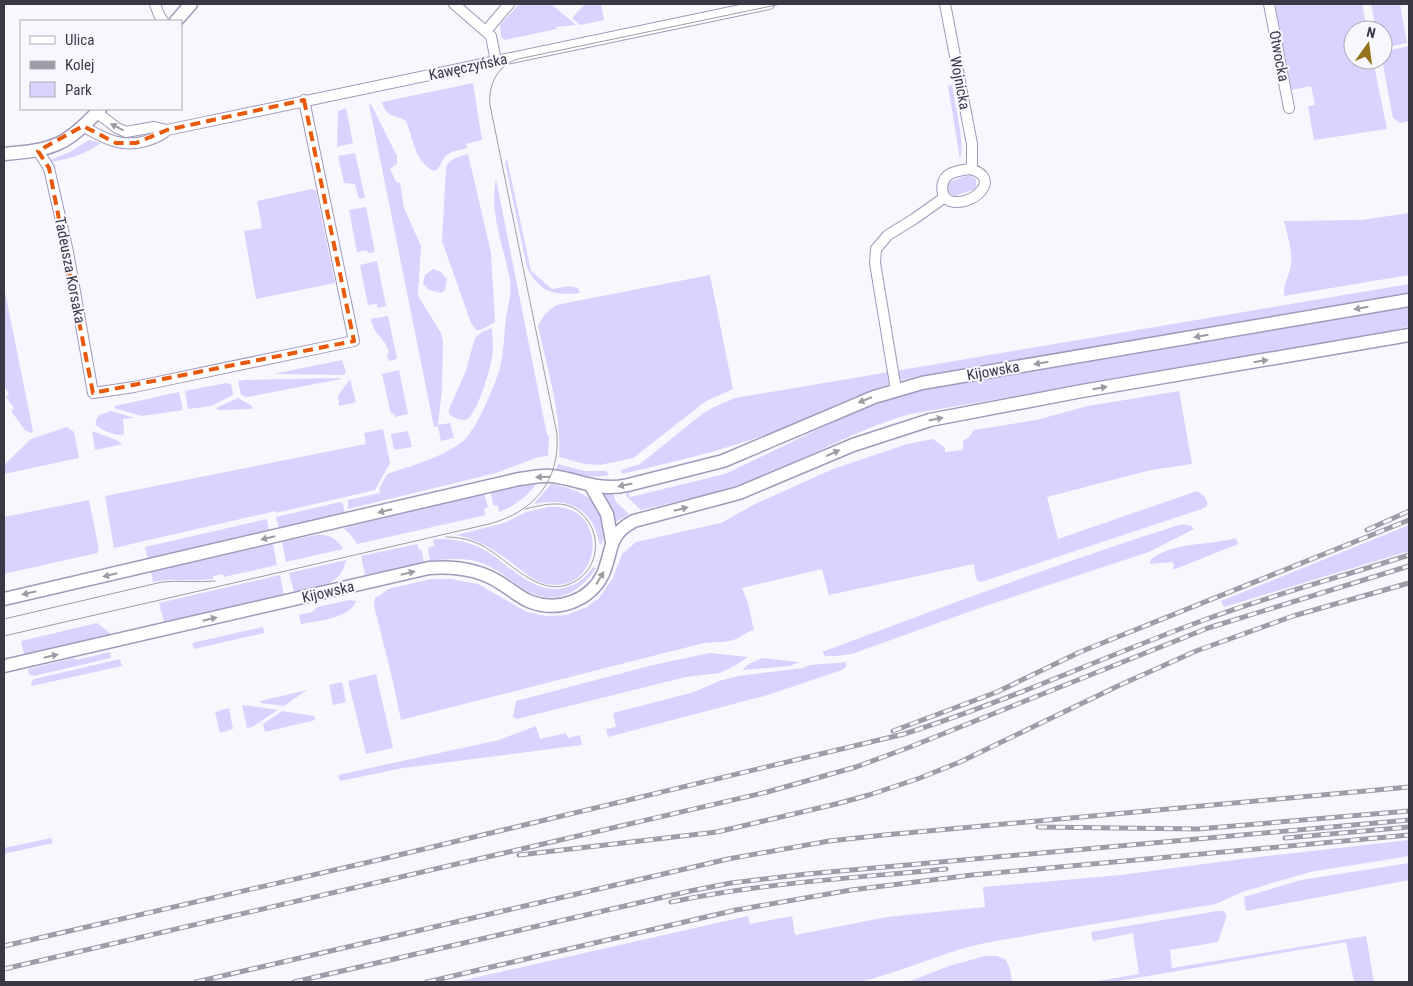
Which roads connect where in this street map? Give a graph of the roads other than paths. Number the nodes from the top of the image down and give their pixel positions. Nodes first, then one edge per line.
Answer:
1 (155, 4) edge
2 (191, 4) edge
3 (454, 4) edge
4 (509, 4) edge
5 (769, 4) edge
6 (944, 4) edge
7 (1269, 4) edge
8 (162, 20) edge
9 (177, 20) edge
10 (486, 31) junction
11 (496, 61) junction
12 (304, 100) junction
13 (1289, 108) dead end
14 (98, 111) edge
15 (83, 126) junction
16 (167, 130) junction
17 (38, 151) junction
18 (4, 154) edge
19 (971, 166) junction
20 (945, 197) junction
21 (1409, 300) edge
22 (1409, 334) edge
23 (896, 390) junction
24 (591, 486) junction
25 (612, 542) junction
26 (4, 599) edge
27 (4, 666) edge

1 - 8 street
2 - 9 street
3 - 10 street
4 - 10 street
5 - 11 street, Kawęczyńska
6 - 19 street, Wojnicka
7 - 13 street, Otwocka
10 - 11 street
11 - 12 street, Kawęczyńska
12 - 16 street, Kawęczyńska
12 - 17 street, Tadeusza Korsaka
14 - 15 street
16 -> 14 street, Kawęczyńska
15 - 16 street, Kawęczyńska
15 - 17 street
17 - 18 street
19 - 20 street
19 - 20 street
20 - 23 street
21 -> 23 street, Kijowska
25 -> 22 street
23 -> 24 street, Kijowska
24 - 25 street, Kijowska
24 -> 26 street, Kijowska
27 -> 25 street, Kijowska

